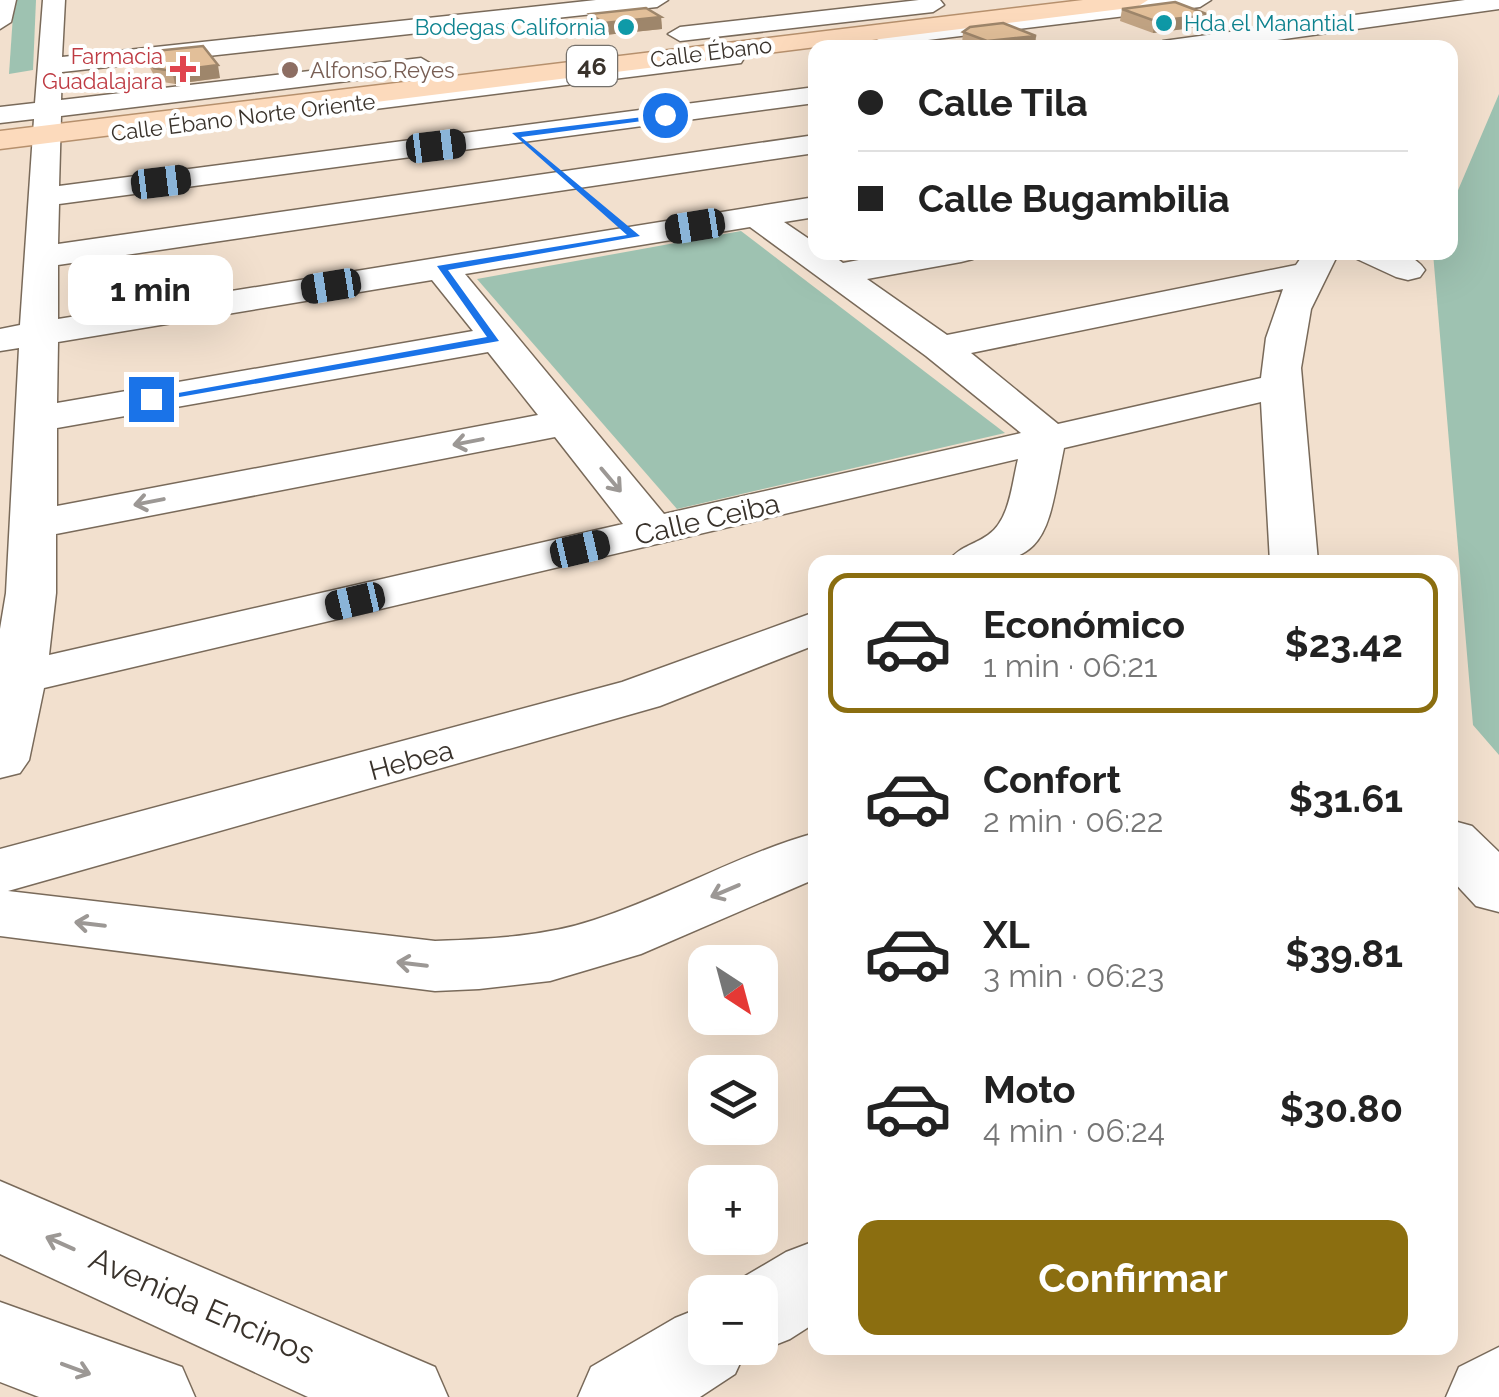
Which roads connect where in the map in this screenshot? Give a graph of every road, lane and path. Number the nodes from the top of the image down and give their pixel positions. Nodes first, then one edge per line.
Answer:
1 (5, 0) edge
2 (424, 0) edge
3 (657, 0) edge
4 (829, 0) edge
5 (976, 0) edge
6 (1045, 0) edge
7 (1137, 0) edge
8 (1200, 0) edge
9 (1499, 2) edge
10 (58, 21) edge
11 (0, 22) edge
12 (451, 23) junction
13 (882, 25) junction
14 (1318, 27) junction
15 (914, 40) edge
16 (1245, 40) edge
17 (1360, 40) edge
18 (472, 69) junction
19 (808, 96) edge
20 (0, 115) edge
21 (47, 125) junction
22 (0, 127) edge
23 (514, 135) junction
24 (0, 143) edge
25 (808, 145) edge
26 (568, 180) junction
27 (43, 198) junction
28 (808, 208) edge
29 (756, 216) junction
30 (635, 236) junction
31 (808, 252) edge
32 (41, 257) junction
33 (819, 260) edge
34 (917, 260) edge
35 (1386, 260) edge
36 (1314, 263) edge
37 (441, 268) junction
38 (1408, 270) dead end
39 (839, 274) junction
40 (19, 336) edge
41 (495, 339) junction
42 (940, 348) junction
43 (1278, 386) junction
44 (564, 424) junction
45 (1046, 438) junction
46 (22, 455) edge
47 (654, 532) junction
48 (986, 555) edge
49 (1293, 555) edge
50 (14, 612) edge
51 (808, 630) edge
52 (19, 678) junction
53 (0, 760) edge
54 (808, 857) edge
55 (0, 871) edge
56 (0, 913) edge
57 (0, 1216) edge
58 (808, 1282) edge
59 (778, 1301) edge
60 (0, 1342) edge
61 (688, 1356) edge
62 (1499, 1389) edge
63 (151, 1397) edge
64 (404, 1397) edge
65 (622, 1397) edge
66 (1490, 1397) edge

1 - 11 street
2 - 12 street
3 - 12 street
4 - 13 street
5 - 13 street
6 - 13 main road, Calle Ébano / 46
7 - 13 main road, Calle Ébano / 46
8 - 13 street, Calle Ébano Norte Oriente
9 - 14 street
10 - 12 street
10 - 21 street
12 - 18 street
13 - 15 street
13 - 18 street, Calle Ébano Norte Oriente
13 - 18 main road, Calle Ébano / 46
14 - 16 street
14 - 17 street
18 - 21 street, Calle Ébano Norte Oriente
18 - 23 street
19 - 23 street
20 - 21 street, Calle Ébano Norte Oriente
21 - 22 main road
21 - 24 main road
21 - 27 street
23 - 26 street
23 - 27 street
25 - 26 street
26 - 30 street
26 - 32 street
27 - 32 street
28 - 29 street
29 - 30 street
29 - 31 street
30 - 37 street
32 - 40 street
33 - 39 street
34 - 39 street
35 - 38 street
36 - 42 street
36 - 43 street
37 - 40 street
37 - 41 street
39 - 42 street
40 - 46 street
41 - 44 street
41 - 46 street
42 - 45 street
43 - 45 street, Calle Ceiba
43 - 49 street
44 -> 46 street
44 -> 47 street
45 - 47 street, Calle Ceiba
45 - 48 street
46 - 50 street
47 - 52 street, Calle Ceiba
50 - 52 street
51 - 55 street, Hebea
52 - 53 street
54 -> 56 street
64 -> 57 street, Avenida Encinos
58 - 59 street
60 -> 63 street
61 - 65 street
62 - 66 street

